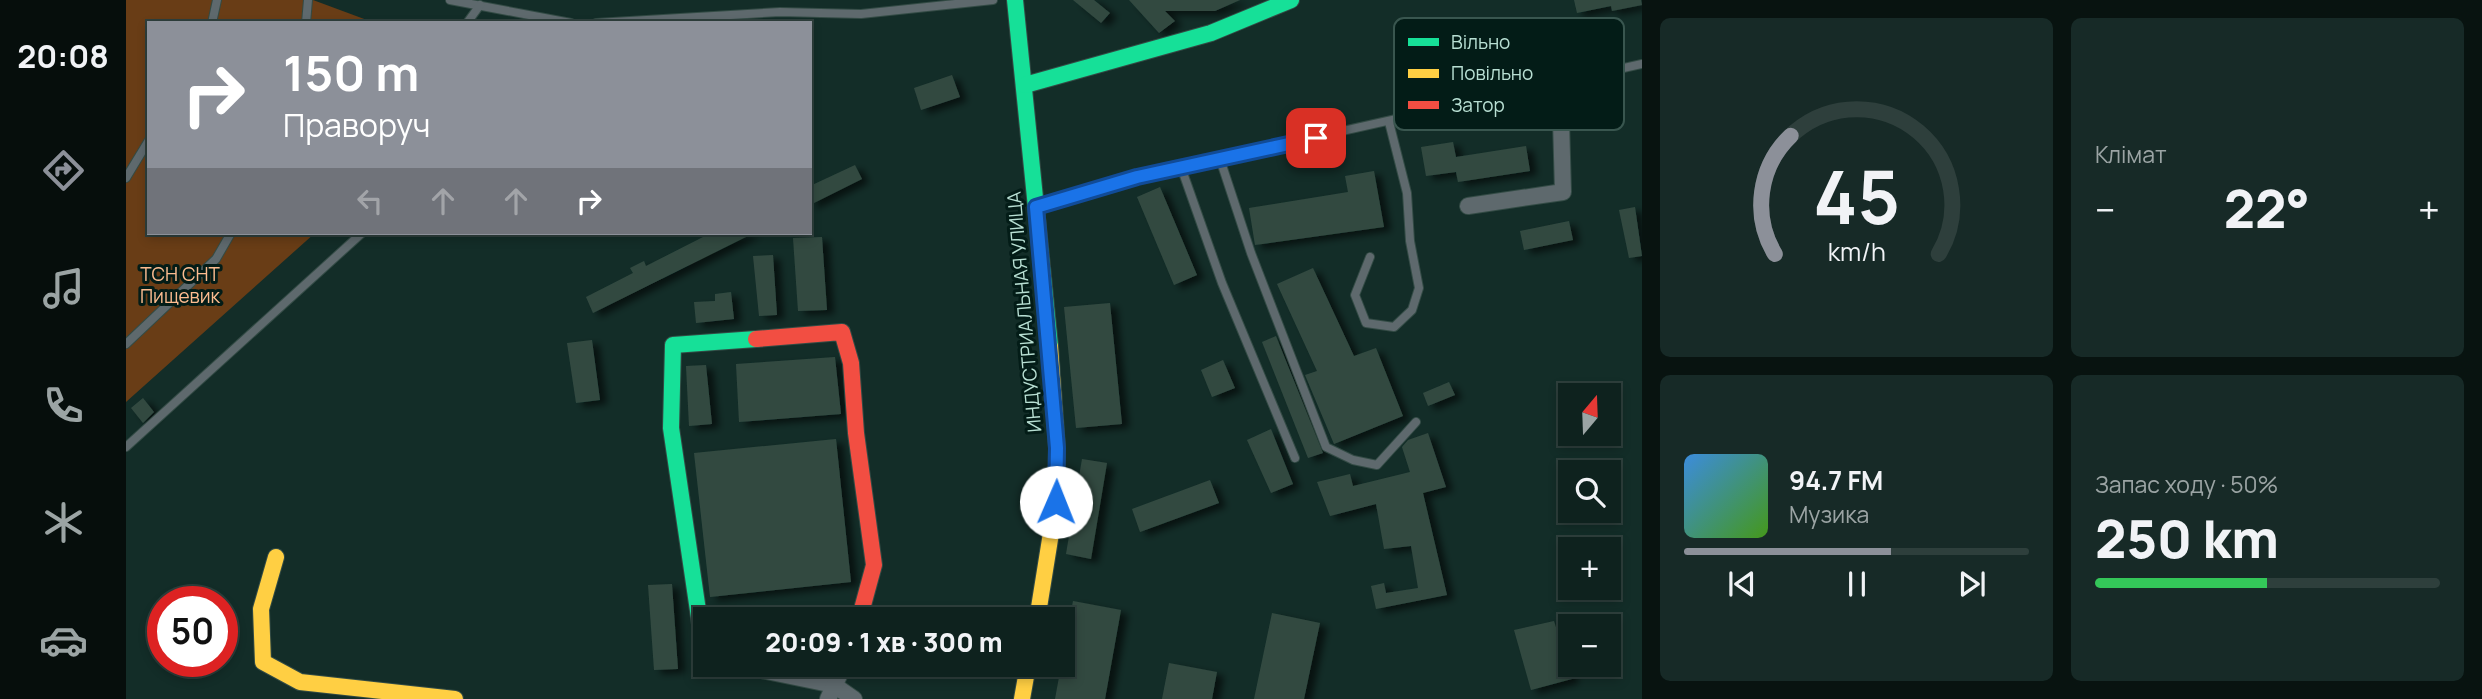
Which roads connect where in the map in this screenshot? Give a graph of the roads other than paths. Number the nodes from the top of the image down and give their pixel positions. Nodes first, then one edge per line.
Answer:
1 (217, 0) edge
2 (307, 0) edge
3 (450, 0) edge
4 (907, 0) edge
5 (993, 0) edge
6 (1015, 0) edge
7 (1292, 0) edge
8 (480, 5) junction
9 (908, 10) junction
10 (212, 21) edge
11 (306, 21) edge
12 (468, 21) edge
13 (561, 21) edge
14 (611, 21) edge
15 (1642, 64) edge
16 (1624, 69) edge
17 (1025, 85) junction
18 (1394, 121) edge
19 (1389, 122) junction
20 (1561, 130) edge
21 (147, 143) edge
22 (1220, 159) junction
23 (1181, 167) junction
24 (126, 178) edge
25 (1468, 206) dead end
26 (1036, 207) junction
27 (230, 235) edge
28 (360, 235) edge
29 (1370, 257) dead end
30 (126, 344) edge
31 (1416, 422) dead end
32 (126, 447) edge
33 (1295, 458) dead end
34 (276, 557) dead end
35 (697, 607) edge
36 (863, 607) edge
37 (1039, 607) edge
38 (779, 677) edge
39 (1026, 677) edge
40 (831, 692) edge
41 (455, 699) edge
42 (854, 699) edge
43 (1022, 699) edge

1 - 10 lane
2 - 11 lane
3 - 8 lane
4 - 9 lane
5 - 9 lane
6 - 17 street, ИНДУСТРИАЛЬНАЯ УЛИЦА
7 - 17 street
8 - 12 lane
8 - 13 lane
9 - 14 lane
15 - 16 lane
17 - 26 street, ИНДУСТРИАЛЬНАЯ УЛИЦА
18 - 19 lane
19 - 22 lane
19 - 29 lane
20 - 25 street
21 - 24 lane
22 - 23 lane
22 - 31 lane
23 - 26 lane
23 - 33 lane
26 - 37 street, ИНДУСТРИАЛЬНАЯ УЛИЦА
27 - 30 lane
28 - 32 lane
34 - 41 street
35 - 36 street
38 - 40 street
39 - 43 street
40 - 42 street

